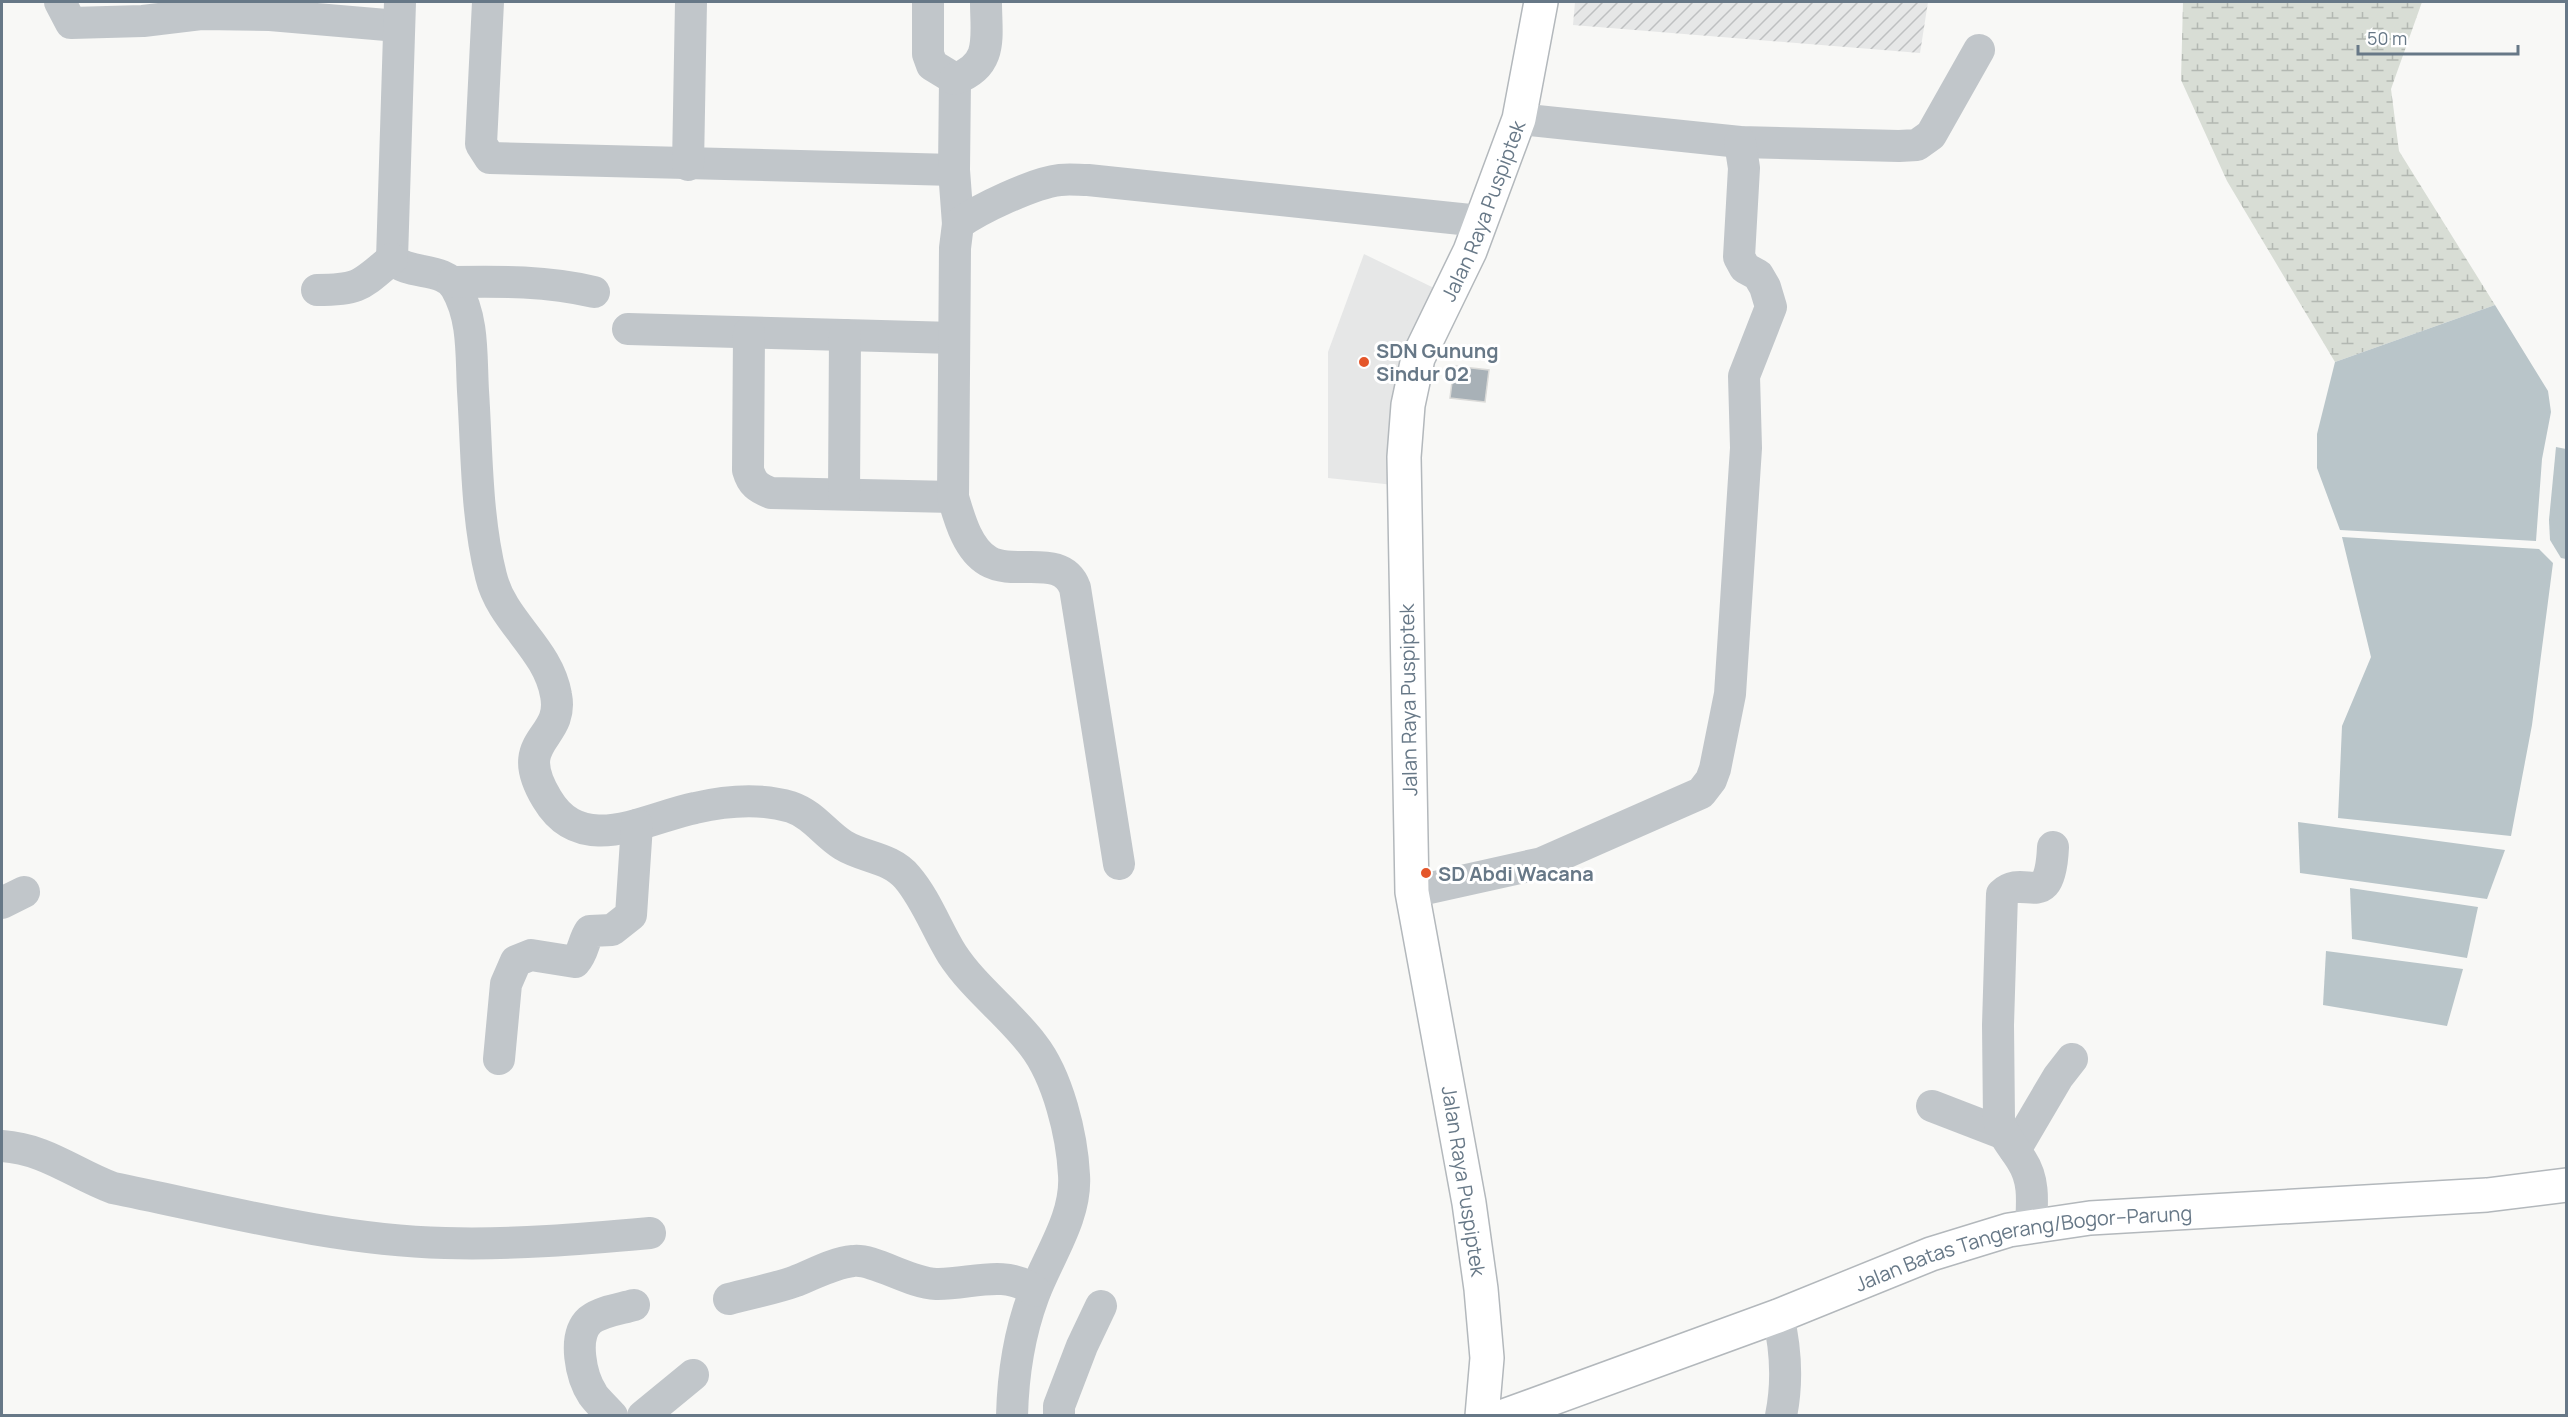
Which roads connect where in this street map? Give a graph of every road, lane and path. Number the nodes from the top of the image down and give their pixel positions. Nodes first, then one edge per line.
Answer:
1 (60, 2) edge
2 (488, 2) edge
3 (691, 2) edge
4 (928, 2) edge
5 (986, 2) edge
6 (1541, 2) edge
7 (399, 14) edge
8 (1979, 51) dead end
9 (955, 79) junction
10 (1519, 119) junction
11 (1740, 142) junction
12 (688, 165) junction
13 (954, 170) junction
14 (1480, 221) junction
15 (958, 224) junction
16 (392, 259) junction
17 (453, 282) junction
18 (317, 290) dead end
19 (594, 292) dead end
20 (628, 329) dead end
21 (749, 333) junction
22 (845, 335) junction
23 (954, 338) junction
24 (843, 494) junction
25 (953, 497) junction
26 (637, 825) junction
27 (2053, 848) dead end
28 (1119, 864) dead end
29 (1412, 892) junction
30 (499, 1059) dead end
31 (2072, 1059) dead end
32 (1932, 1106) dead end
33 (2008, 1142) junction
34 (2, 1146) edge
35 (2566, 1185) edge
36 (2031, 1226) junction
37 (650, 1233) dead end
38 (1035, 1291) junction
39 (729, 1299) dead end
40 (634, 1305) dead end
41 (1101, 1306) dead end
42 (1778, 1316) junction
43 (693, 1374) dead end
44 (612, 1416) edge
45 (643, 1416) edge
46 (1012, 1416) edge
47 (1059, 1416) edge
48 (1482, 1416) edge
49 (1504, 1416) edge
50 (1781, 1416) edge

1 - 7 street
2 - 12 street
3 - 12 street
4 - 9 street
5 - 9 street
6 - 10 main road, Jalan Raya Puspiptek
7 - 16 street
8 - 11 street
9 - 13 street
10 - 11 street
10 - 14 main road, Jalan Raya Puspiptek
11 - 29 street
12 - 13 street
13 - 15 street
14 - 15 street
14 - 29 main road, Jalan Raya Puspiptek
15 - 23 street
16 - 17 street
16 - 18 street
17 - 19 street
17 - 26 street
20 - 21 street
21 - 22 street
21 - 24 street
22 - 23 street
22 - 24 street
23 - 25 street
24 - 25 street
25 - 28 street
26 - 30 street
26 - 38 street
27 - 33 street
29 - 48 main road, Jalan Raya Puspiptek
31 - 33 street
32 - 33 street
33 - 36 street
34 - 37 street
35 - 36 main road, Jalan Batas Tangerang/Bogor–Parung
36 - 42 main road, Jalan Batas Tangerang/Bogor–Parung
38 - 39 street
38 - 46 street
40 - 44 street
41 - 47 street
42 - 49 main road, Jalan Batas Tangerang/Bogor–Parung
42 - 50 street
43 - 45 street

